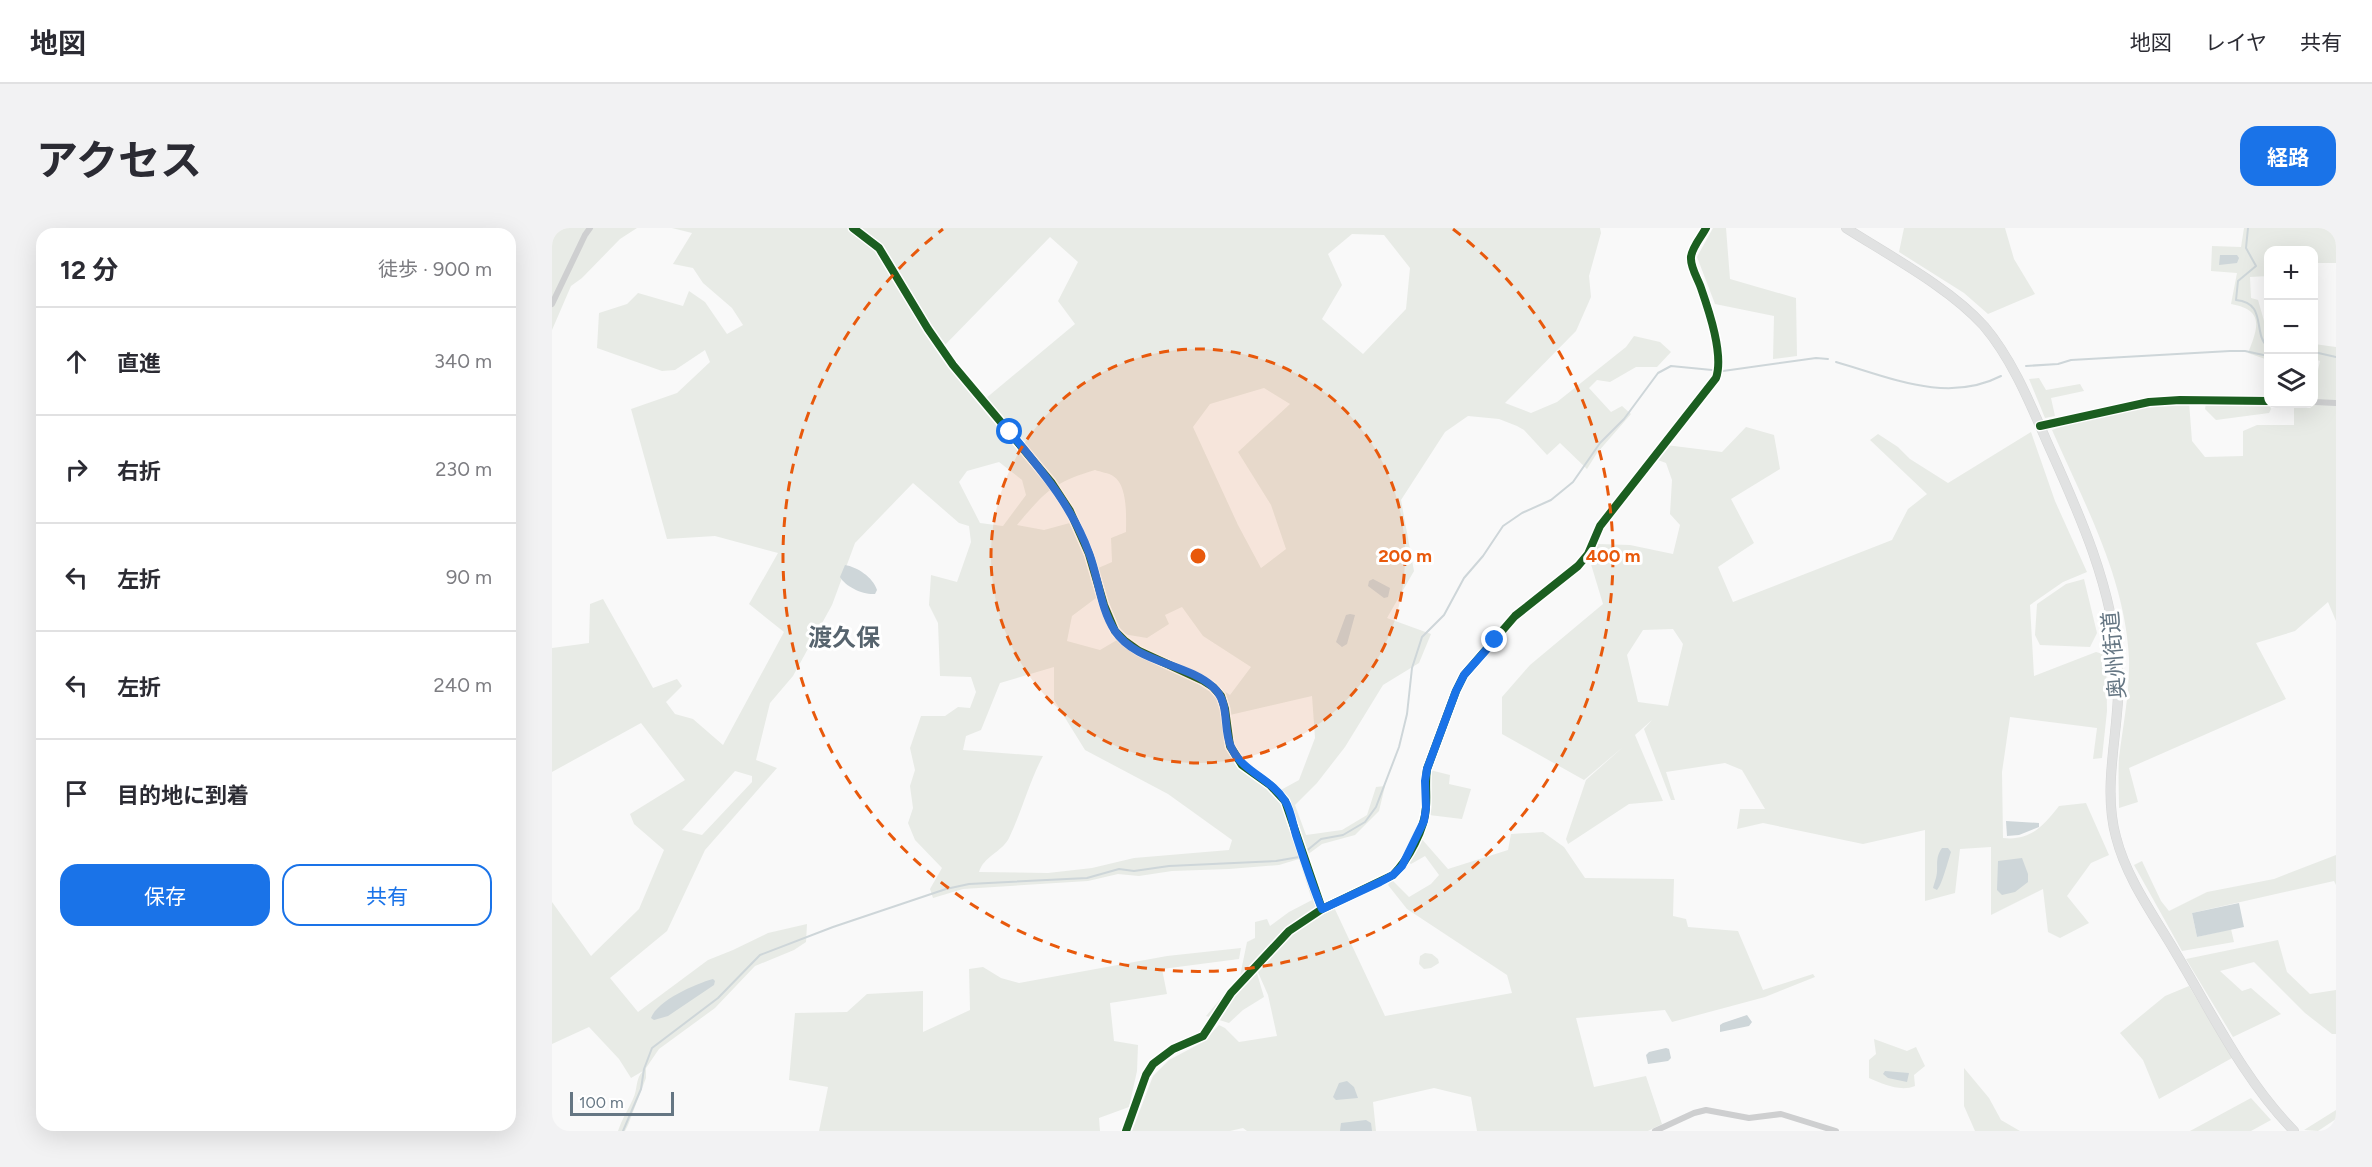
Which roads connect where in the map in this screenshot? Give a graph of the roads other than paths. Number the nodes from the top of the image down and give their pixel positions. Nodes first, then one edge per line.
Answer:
1 (590, 228) edge
2 (853, 228) edge
3 (1706, 228) edge
4 (1846, 228) edge
5 (552, 304) edge
6 (2264, 401) edge
7 (2318, 402) edge
8 (2336, 403) edge
9 (2040, 426) junction
10 (1322, 909) junction
11 (1126, 1131) edge
12 (1655, 1131) edge
13 (1836, 1131) edge
14 (2294, 1131) edge

1 - 5 street
2 - 10 street
3 - 10 street
4 - 9 highway, 奥州街道
6 - 9 street
7 - 8 street
9 - 14 highway, 奥州街道
10 - 11 street
12 - 13 street

